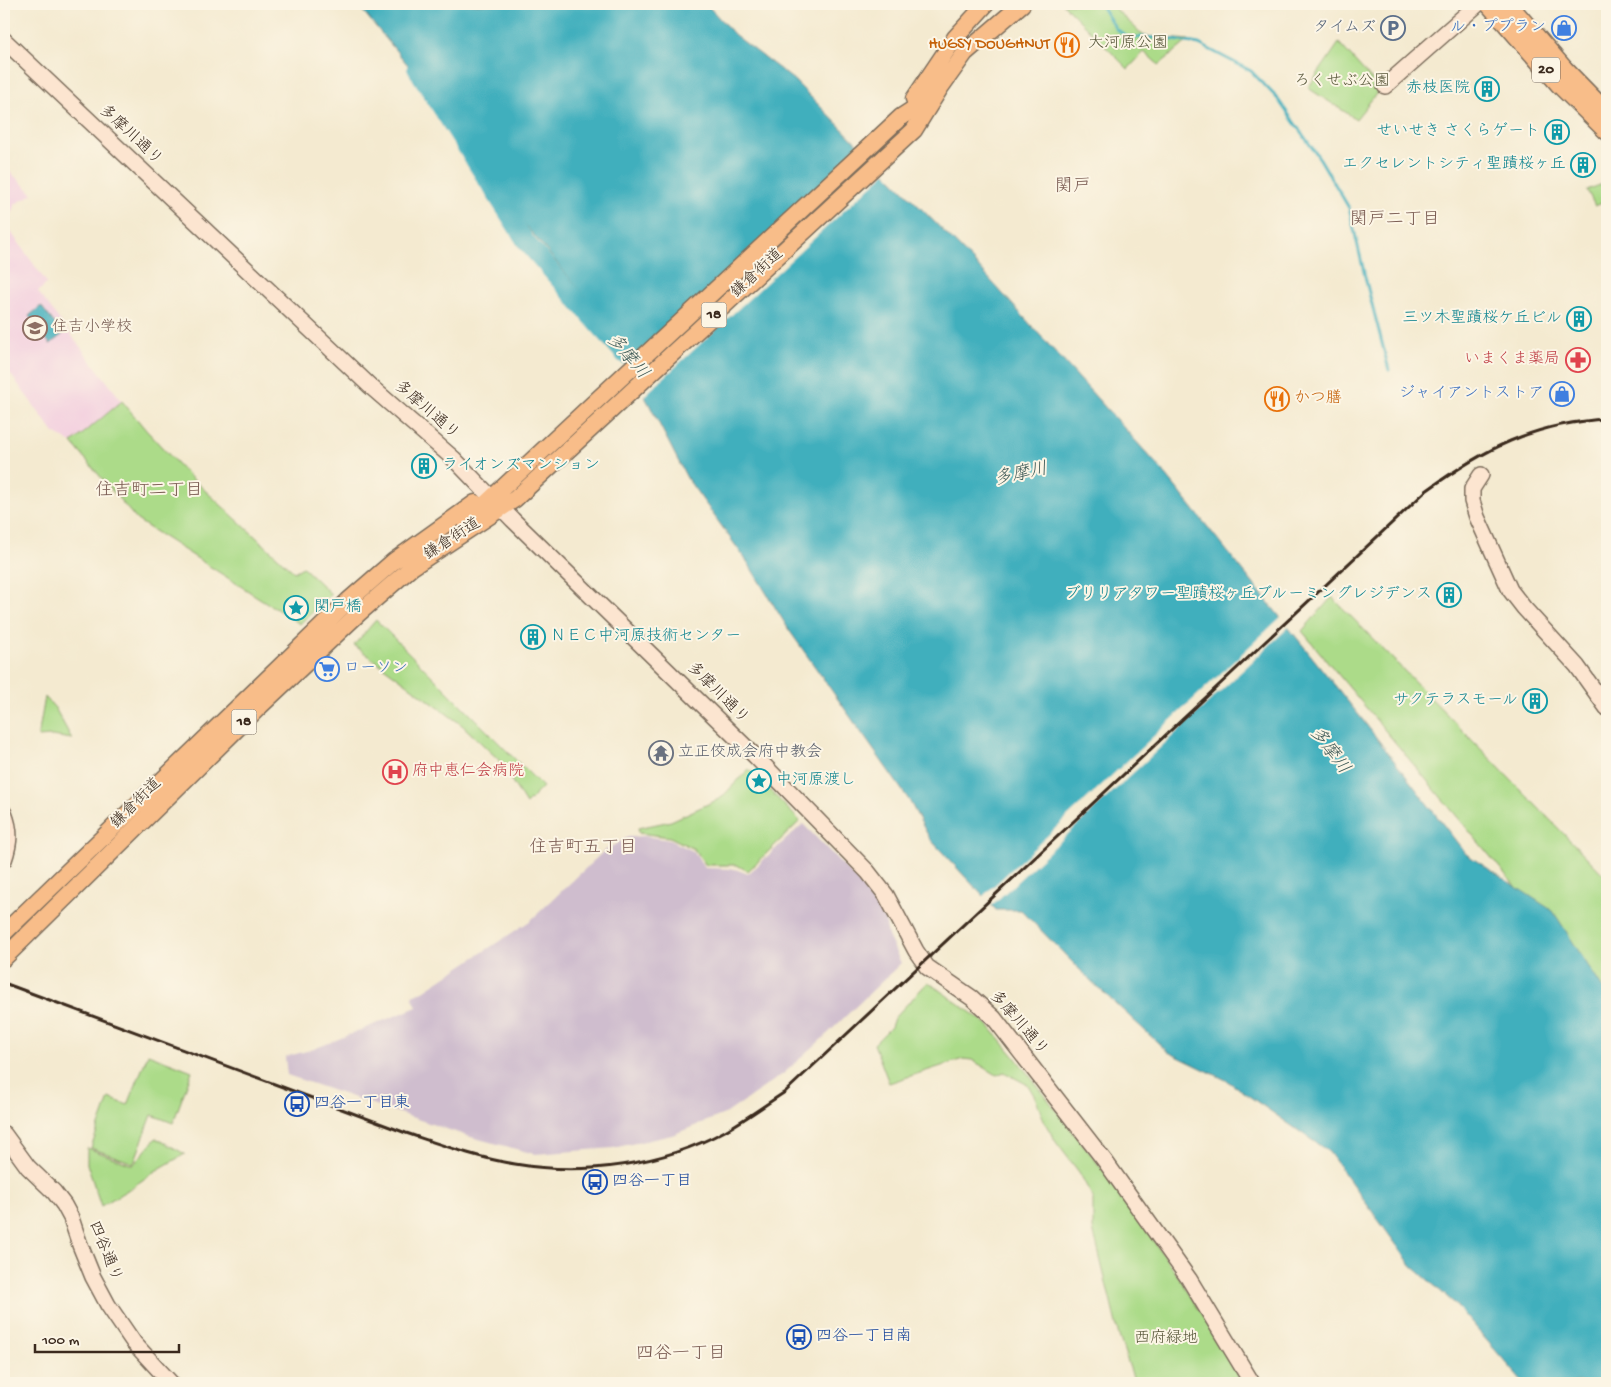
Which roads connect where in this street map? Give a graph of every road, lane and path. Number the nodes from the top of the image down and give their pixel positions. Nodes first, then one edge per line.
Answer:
1 (986, 4) edge
2 (1022, 4) edge
3 (1478, 4) edge
4 (1488, 4) edge
5 (1508, 4) edge
6 (4, 40) edge
7 (965, 53) junction
8 (1384, 86) dead end
9 (1607, 112) edge
10 (901, 118) junction
11 (1607, 132) edge
12 (1480, 475) dead end
13 (500, 498) junction
14 (272, 674) junction
15 (288, 679) junction
16 (1607, 708) edge
17 (4, 813) edge
18 (4, 860) edge
19 (4, 933) edge
20 (4, 958) edge
21 (4, 1134) edge
22 (171, 1383) edge
23 (1252, 1383) edge

1 - 10 main road, 鎌倉街道 / 18
2 - 7 main road, 鎌倉街道 / 18
3 - 8 street
4 - 11 main road, 20
5 - 9 main road, 20
6 - 13 street, 多摩川通り
7 - 10 main road, 鎌倉街道 / 18
7 - 13 main road, 鎌倉街道 / 18
10 - 13 main road, 鎌倉街道 / 18
12 - 16 street
13 - 14 main road, 鎌倉街道 / 18
13 - 15 main road, 鎌倉街道 / 18
13 - 23 street, 多摩川通り
14 - 15 main road
14 - 19 main road, 鎌倉街道 / 18
15 - 20 main road, 鎌倉街道 / 18
17 - 18 street
21 - 22 street, 四谷通り

